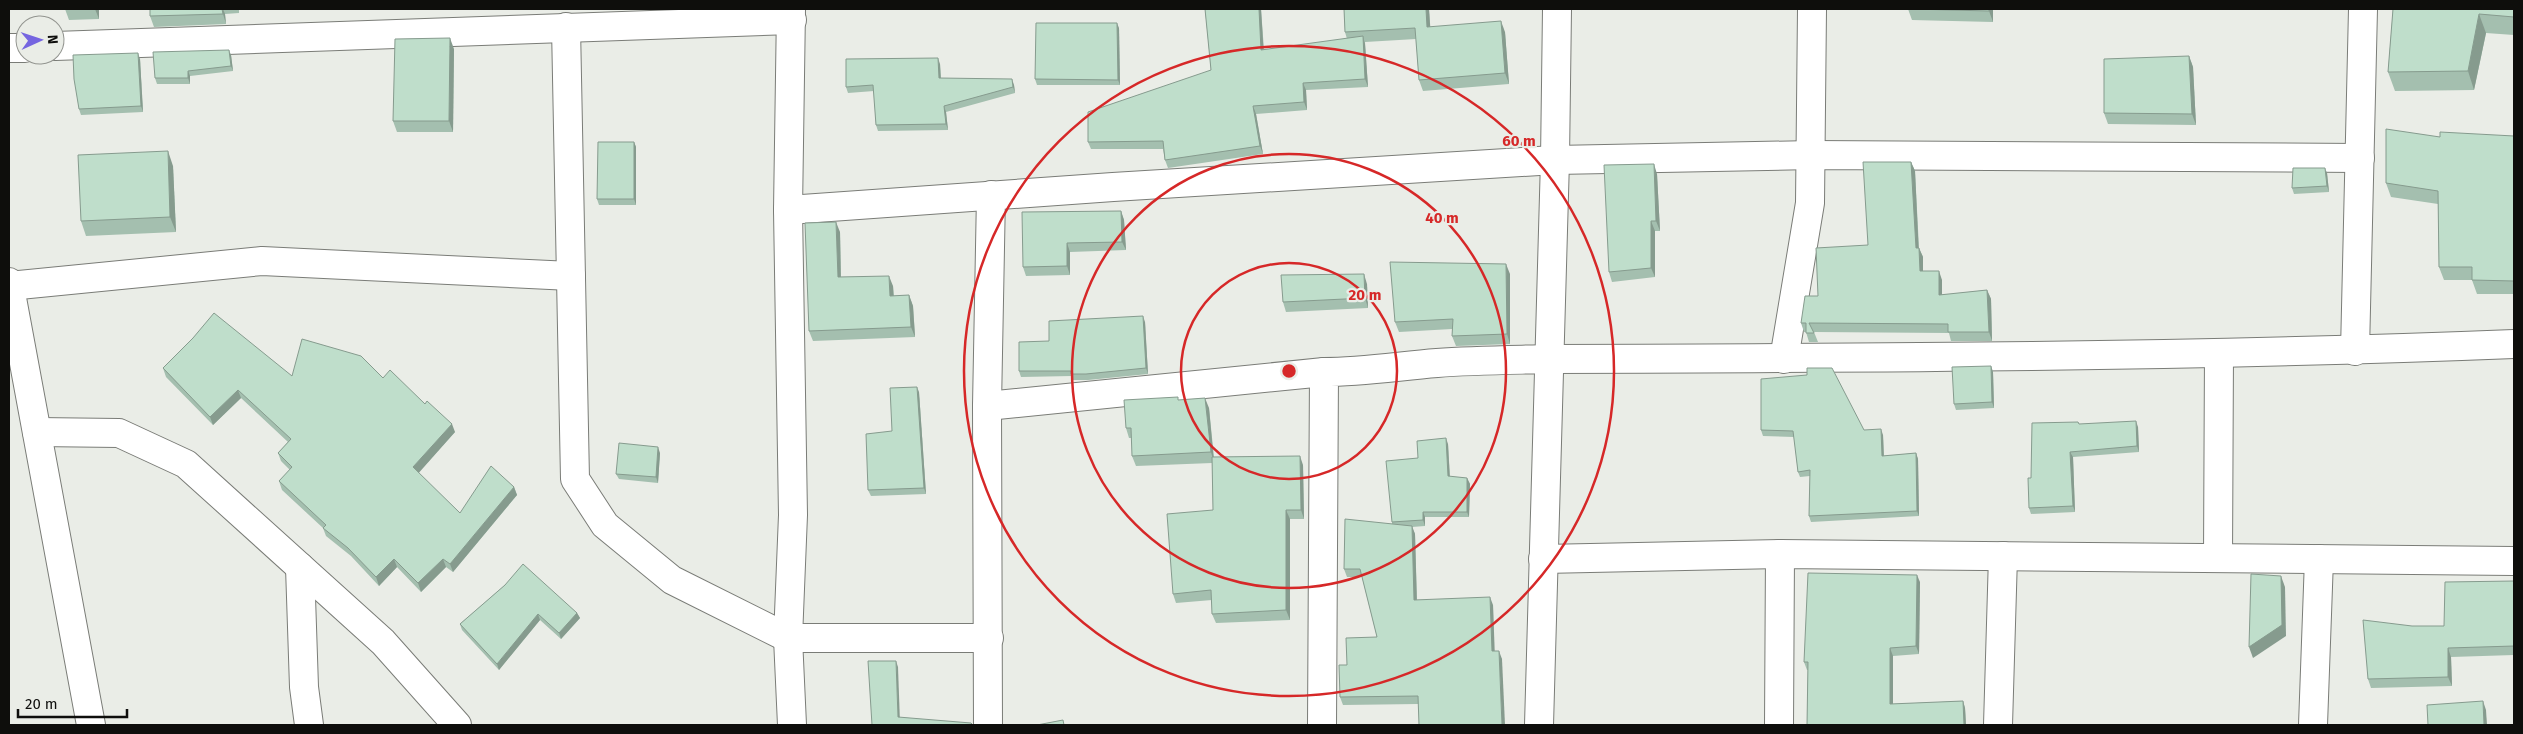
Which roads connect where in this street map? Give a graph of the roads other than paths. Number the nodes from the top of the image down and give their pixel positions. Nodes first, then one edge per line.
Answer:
1 (1557, 9) edge
2 (1812, 9) edge
3 (2363, 9) edge
4 (792, 14) edge
5 (566, 28) junction
6 (65, 46) edge
7 (1812, 155) junction
8 (2360, 158) junction
9 (1555, 160) junction
10 (991, 196) junction
11 (788, 210) junction
12 (571, 276) junction
13 (9, 282) edge
14 (9, 286) edge
15 (2514, 344) edge
16 (2355, 350) junction
17 (2219, 353) junction
18 (1548, 359) junction
19 (1784, 359) junction
20 (1324, 372) junction
21 (987, 406) junction
22 (37, 432) junction
23 (1780, 554) junction
24 (2003, 556) junction
25 (2218, 558) junction
26 (1543, 559) junction
27 (2319, 559) junction
28 (2514, 561) edge
29 (300, 567) junction
30 (788, 638) junction
31 (989, 638) junction
32 (91, 725) edge
33 (310, 725) edge
34 (457, 725) edge
35 (792, 725) edge
36 (988, 725) edge
37 (1322, 725) edge
38 (1539, 725) edge
39 (1779, 725) edge
40 (1998, 725) edge
41 (2313, 725) edge

1 - 9 street
2 - 7 street
3 - 8 street
4 - 5 street
4 - 11 street
5 - 6 street
5 - 12 street
7 - 8 street
7 - 9 street
7 - 19 street
8 - 16 street
9 - 10 street
9 - 18 street
10 - 11 street
10 - 21 street
11 - 30 street
12 - 14 street
12 - 30 street
13 - 14 street
14 - 22 street
15 - 16 street
16 - 17 street
17 - 19 street
17 - 25 street
18 - 19 street
18 - 20 street
18 - 26 street
20 - 21 street
20 - 37 street
21 - 31 street
22 - 29 street
22 - 32 street
23 - 24 street
23 - 26 street
23 - 39 street
24 - 25 street
24 - 40 street
25 - 27 street
26 - 38 street
27 - 28 street
27 - 41 street
29 - 33 street
29 - 34 street
30 - 31 street
30 - 35 street
31 - 36 street

